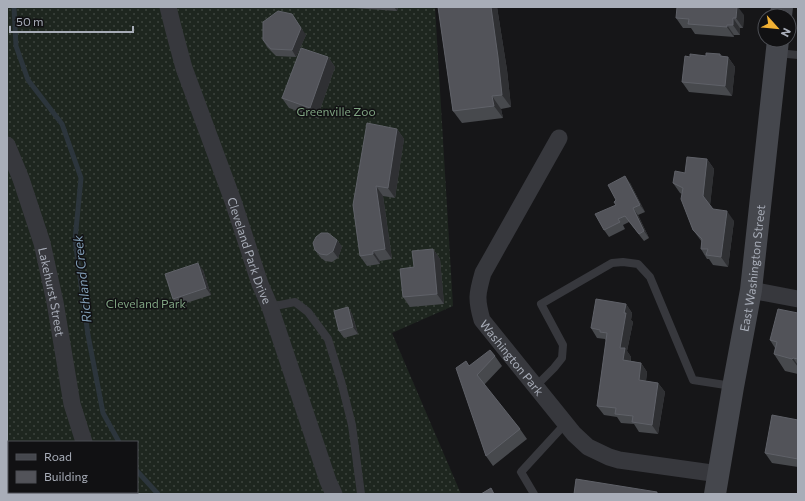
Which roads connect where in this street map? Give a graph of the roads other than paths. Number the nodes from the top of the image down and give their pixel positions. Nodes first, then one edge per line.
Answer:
1 (168, 7) edge
2 (777, 48) edge
3 (780, 48) edge
4 (798, 55) edge
5 (559, 138) dead end
6 (7, 146) edge
7 (751, 290) junction
8 (798, 299) edge
9 (270, 307) junction
10 (536, 386) junction
11 (733, 386) junction
12 (566, 423) junction
13 (84, 441) edge
14 (717, 484) edge
15 (334, 494) edge
16 (361, 494) edge
17 (534, 494) edge

1 - 9 street, Cleveland Park Drive
2 - 7 street, East Washington Street
3 - 4 lane
5 - 10 street, Washington Park
6 - 13 street, Lakehurst Street
7 - 8 street
7 - 11 street, East Washington Street
9 - 15 street, Cleveland Park Drive
9 - 16 lane
10 - 11 lane
10 - 12 street, Washington Park
11 - 14 street, East Washington Street
12 - 14 street, Washington Park
12 - 17 lane

